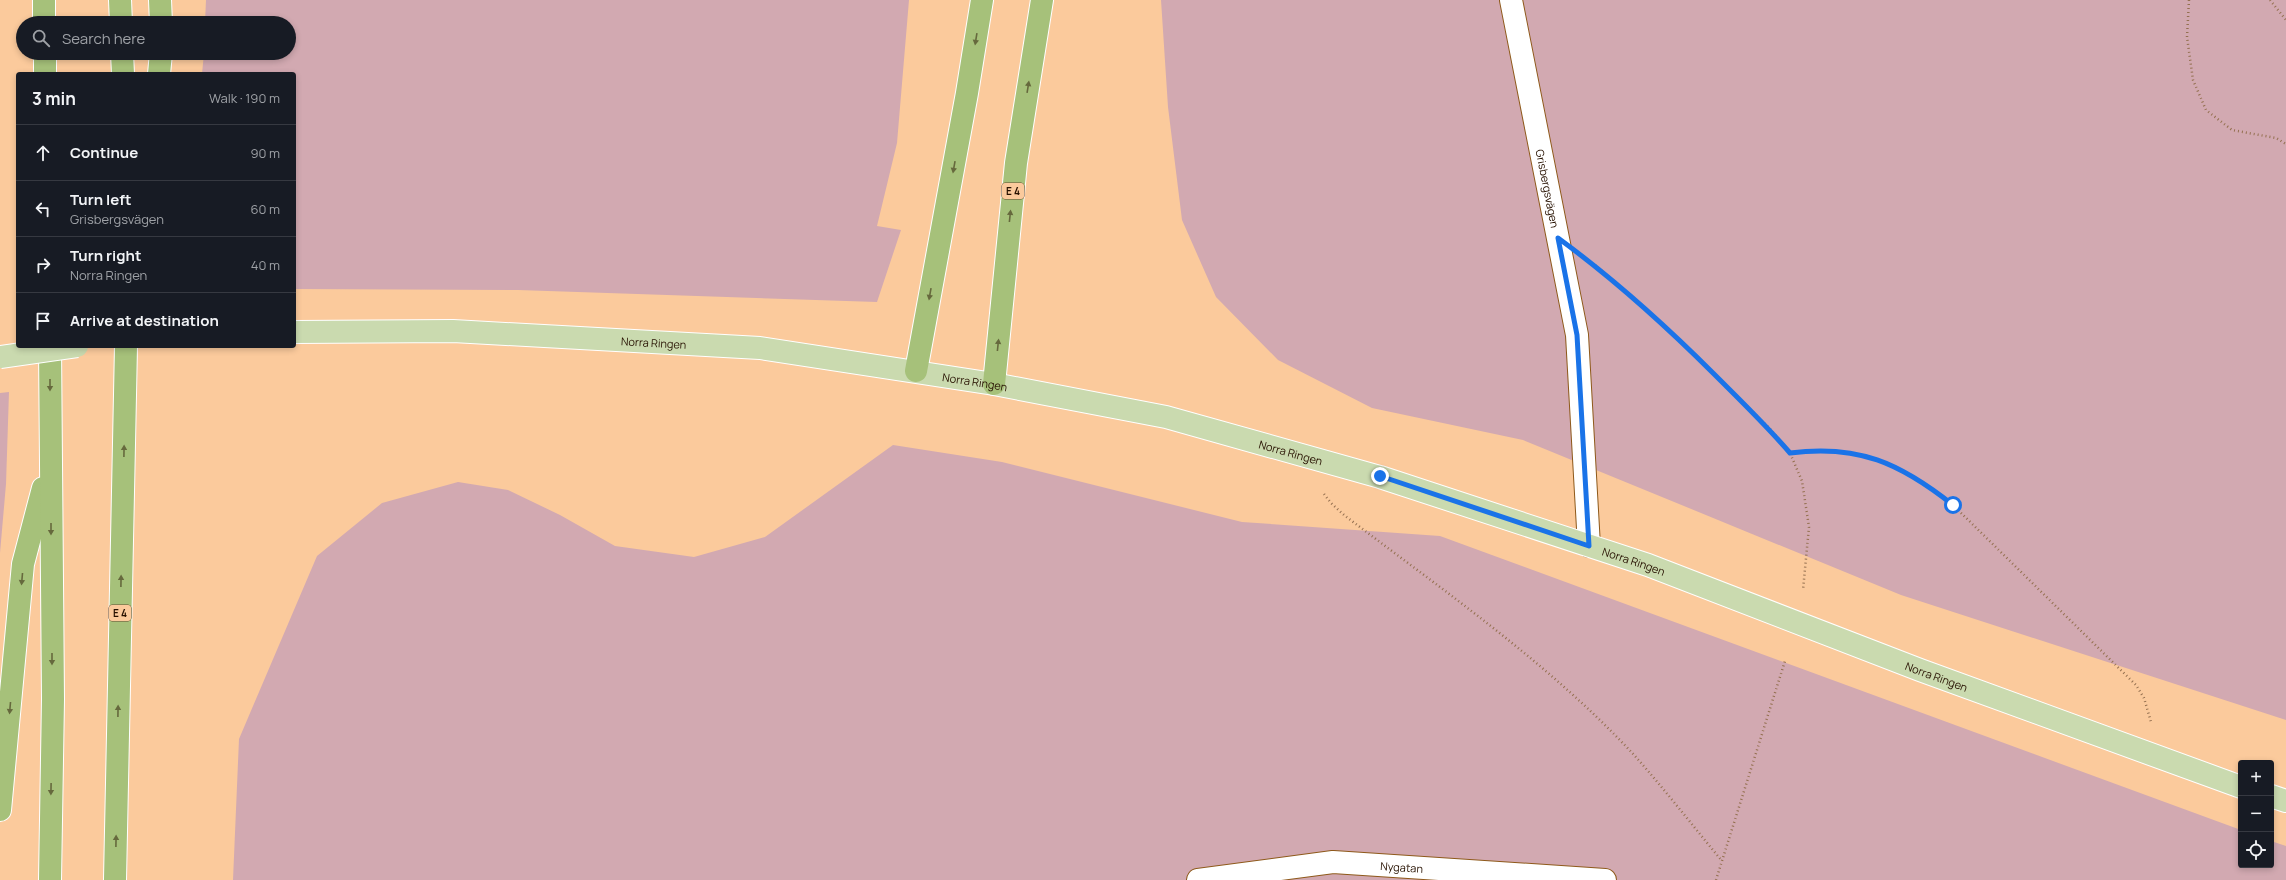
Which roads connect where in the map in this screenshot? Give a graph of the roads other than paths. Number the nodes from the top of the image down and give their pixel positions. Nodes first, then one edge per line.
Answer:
1 (44, 0) edge
2 (120, 0) edge
3 (160, 0) edge
4 (982, 0) edge
5 (1042, 0) edge
6 (1511, 0) edge
7 (44, 16) edge
8 (121, 16) edge
9 (161, 16) edge
10 (45, 60) edge
11 (122, 60) edge
12 (160, 60) edge
13 (45, 72) edge
14 (123, 72) edge
15 (159, 72) edge
16 (296, 332) edge
17 (50, 348) edge
18 (62, 348) edge
19 (126, 348) edge
20 (0, 356) edge
21 (916, 371) junction
22 (994, 384) junction
23 (51, 459) junction
24 (1589, 546) junction
25 (2238, 786) edge
26 (2274, 797) edge
27 (2286, 801) edge
28 (0, 810) edge
29 (50, 880) edge
30 (115, 880) edge
31 (1198, 880) edge
32 (1605, 880) edge

1 - 7 highway
2 - 8 highway
3 - 9 highway
4 -> 21 highway
22 -> 5 highway, E 4
6 - 24 street, Grisbergsvägen
10 - 13 highway
11 - 14 highway
12 - 15 highway
16 - 21 main road, Norra Ringen
17 -> 23 highway
18 - 20 main road, bridge
30 -> 19 highway, E 4
21 - 22 main road, Norra Ringen
22 - 24 main road, Norra Ringen
23 -> 28 highway
23 -> 29 highway
24 - 25 main road, Norra Ringen
26 - 27 main road
31 - 32 street, Nygatan

